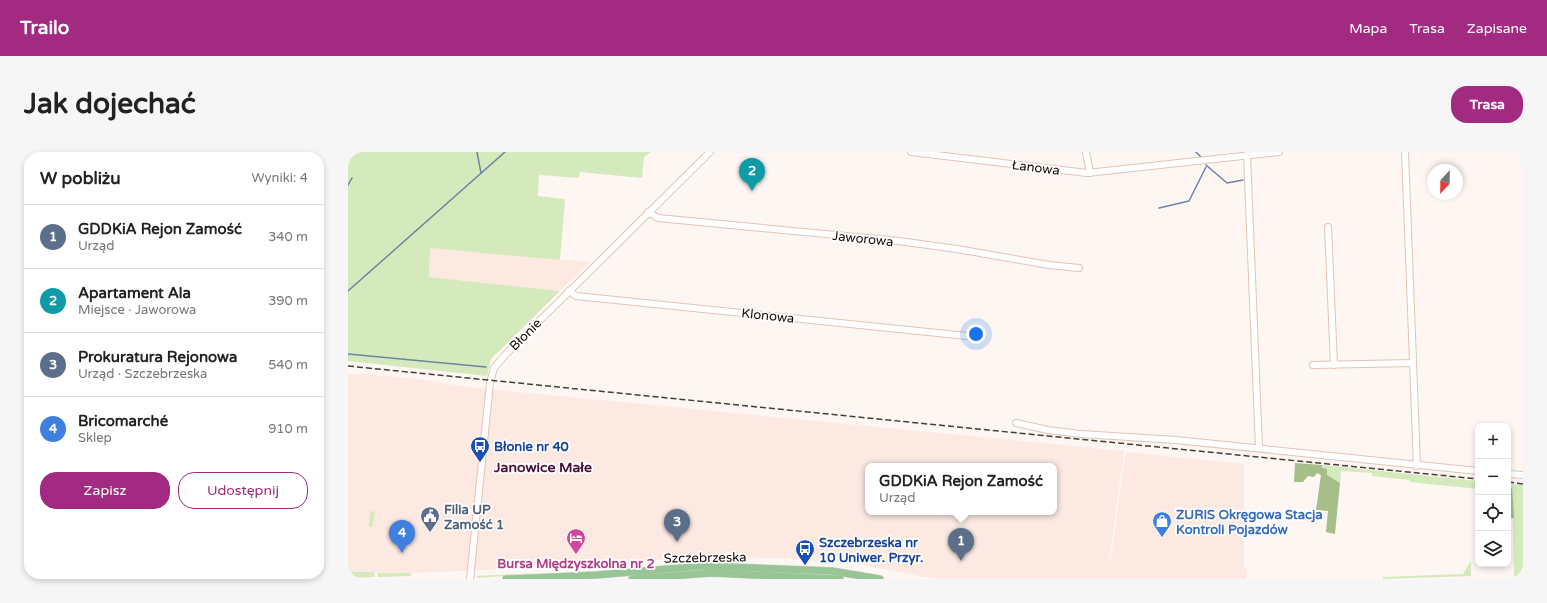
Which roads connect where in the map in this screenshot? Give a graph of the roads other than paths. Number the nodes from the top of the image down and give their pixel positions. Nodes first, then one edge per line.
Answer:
1 (710, 152) edge
2 (911, 152) edge
3 (1086, 152) edge
4 (1279, 152) edge
5 (1404, 152) edge
6 (1247, 156) junction
7 (1090, 173) junction
8 (648, 212) junction
9 (1328, 227) dead end
10 (1079, 268) dead end
11 (569, 291) junction
12 (968, 336) dead end
13 (1413, 363) junction
14 (1313, 365) dead end
15 (1334, 365) junction
16 (1016, 423) dead end
17 (1259, 448) junction
18 (1417, 466) junction
19 (1475, 471) edge
20 (1511, 474) edge
21 (1523, 475) edge
22 (716, 574) edge
23 (470, 579) edge
24 (506, 579) edge
25 (632, 579) edge
26 (840, 579) edge
27 (880, 579) edge

1 - 8 street, Błonie
2 - 7 street, Łanowa
3 - 7 street
4 - 6 street, Łanowa
5 - 13 street
6 - 7 street, Łanowa
6 - 17 street
8 - 10 street, Jaworowa
8 - 11 street, Błonie
9 - 15 street
11 - 12 street, Klonowa
11 - 23 street, Błonie
13 - 15 street
13 - 18 street
14 - 15 street
16 - 17 street
17 - 18 street
18 - 19 street
20 - 21 street
22 - 24 main road, Szczebrzeska
22 - 25 main road, Szczebrzeska
22 - 26 main road, Szczebrzeska
22 - 27 main road, Szczebrzeska

